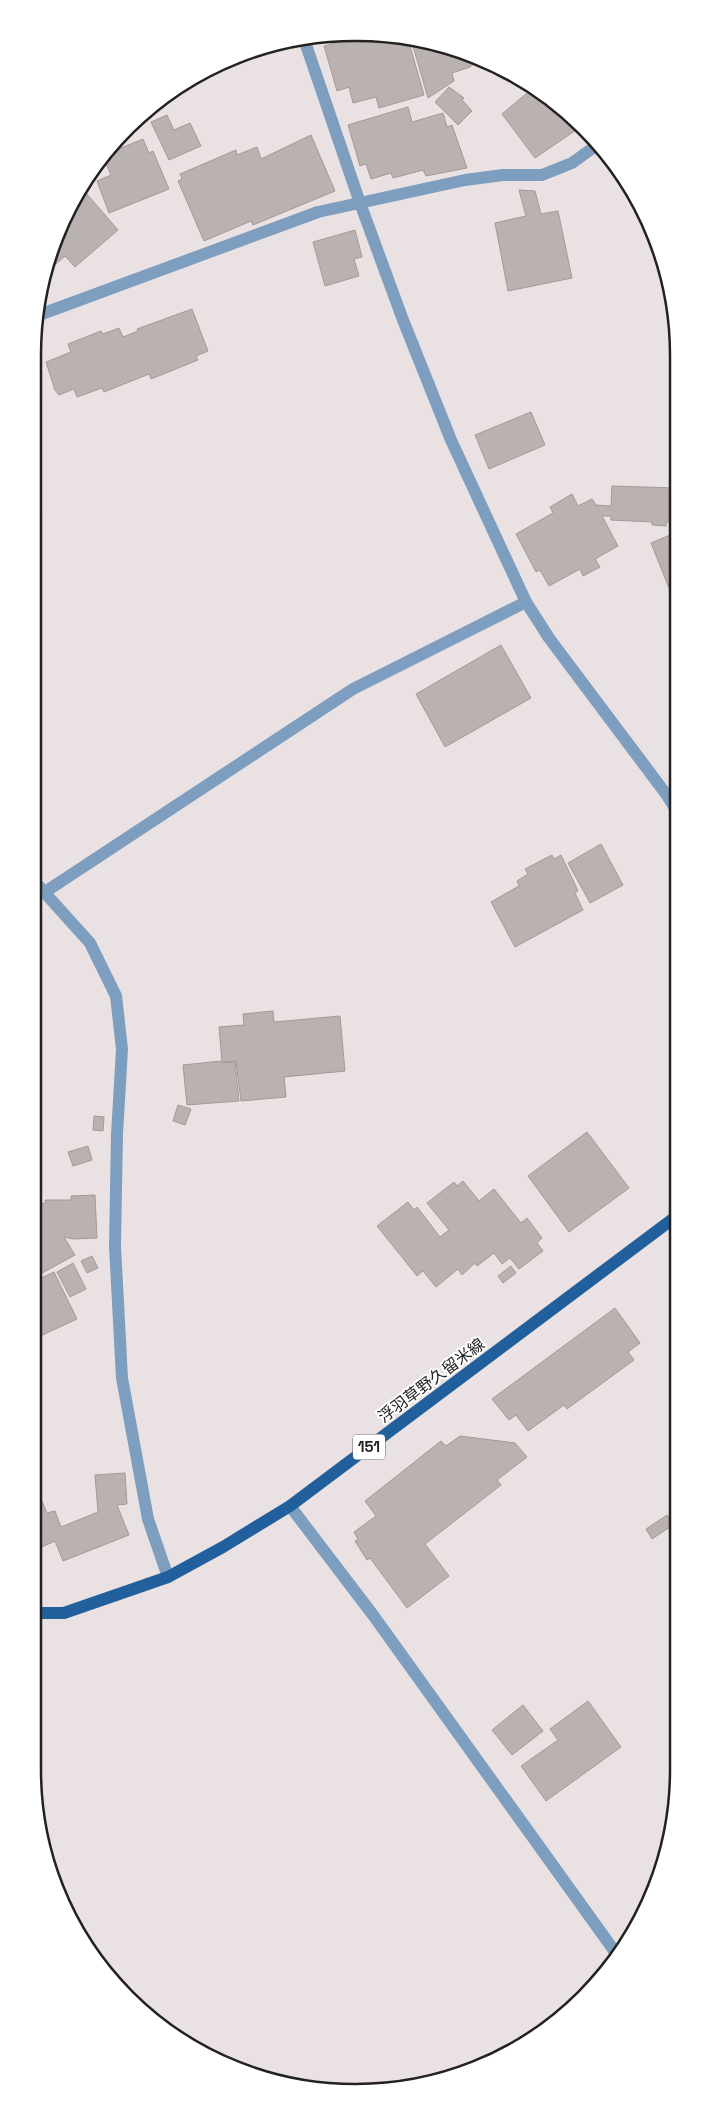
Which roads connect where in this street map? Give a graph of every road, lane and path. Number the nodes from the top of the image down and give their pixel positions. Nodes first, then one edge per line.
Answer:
1 (306, 45) edge
2 (593, 149) edge
3 (360, 203) junction
4 (44, 312) edge
5 (526, 602) junction
6 (670, 800) edge
7 (41, 887) edge
8 (670, 1221) edge
9 (290, 1506) junction
10 (168, 1577) junction
11 (41, 1613) edge
12 (613, 1949) edge

1 - 3 street
2 - 3 street
3 - 4 street
3 - 5 street
5 - 6 street
5 - 7 street
7 - 10 street
8 - 9 main road, 浮羽草野久留米線 / 151
9 - 10 main road, 浮羽草野久留米線 / 151
9 - 12 street
10 - 11 main road, 浮羽草野久留米線 / 151

